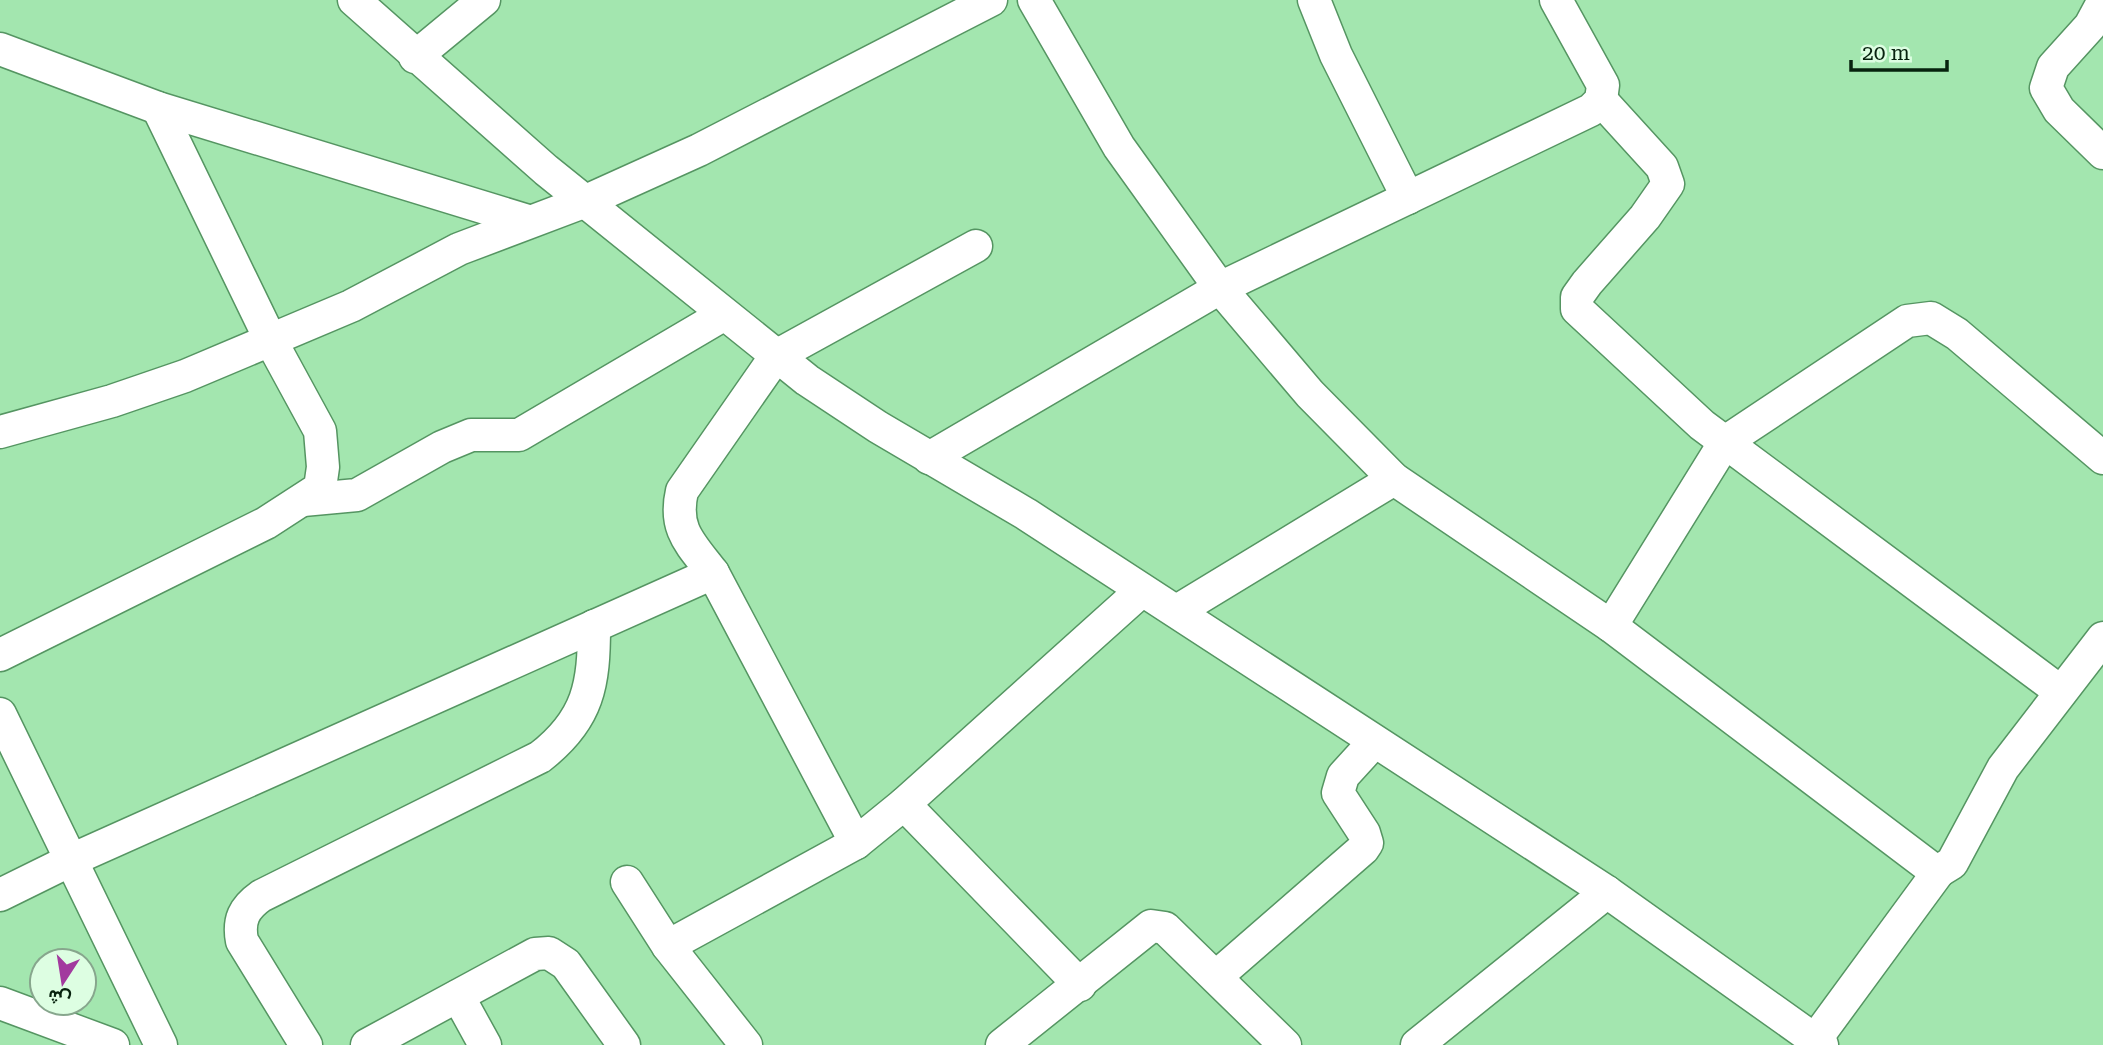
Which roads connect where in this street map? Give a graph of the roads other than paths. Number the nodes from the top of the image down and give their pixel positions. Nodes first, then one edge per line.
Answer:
1 (354, 0) edge
2 (484, 0) edge
3 (991, 0) edge
4 (1034, 0) edge
5 (1314, 0) edge
6 (1556, 0) edge
7 (2103, 2) edge
8 (0, 49) edge
9 (415, 57) junction
10 (1601, 100) junction
11 (158, 108) junction
12 (2103, 153) edge
13 (1408, 198) junction
14 (586, 201) junction
15 (528, 221) junction
16 (976, 246) dead end
17 (1220, 288) junction
18 (723, 315) junction
19 (271, 341) junction
20 (776, 356) junction
21 (0, 432) edge
22 (1725, 442) junction
23 (929, 458) junction
24 (2103, 458) edge
25 (1394, 479) junction
26 (303, 500) junction
27 (713, 573) junction
28 (1140, 591) junction
29 (1177, 611) junction
30 (594, 626) junction
31 (1611, 626) junction
32 (2103, 638) edge
33 (0, 655) edge
34 (2061, 692) junction
35 (0, 714) edge
36 (1374, 742) junction
37 (904, 804) junction
38 (856, 843) junction
39 (69, 861) junction
40 (1940, 871) junction
41 (627, 882) dead end
42 (1607, 892) junction
43 (0, 895) edge
44 (668, 946) junction
45 (1217, 976) junction
46 (1080, 985) junction
47 (458, 996) junction
48 (0, 1003) edge
49 (1819, 1042) edge
50 (113, 1045) edge
51 (161, 1045) edge
52 (306, 1045) edge
53 (367, 1045) edge
54 (485, 1045) edge
55 (624, 1045) edge
56 (746, 1045) edge
57 (1002, 1045) edge
58 (1285, 1045) edge
59 (1417, 1045) edge

1 - 9 street
2 - 9 street
3 - 14 street
4 - 17 street
5 - 13 street
6 - 10 street
7 - 12 street
8 - 11 street
9 - 14 street
10 - 13 street
10 - 22 street
11 - 15 street
11 - 19 street
13 - 17 street
14 - 15 street
14 - 18 street
15 - 19 street
16 - 20 street
17 - 23 street
17 - 25 street
18 - 20 street
18 - 26 street
19 - 21 street
19 - 26 street
20 - 23 street
20 - 27 street
22 - 24 street
22 - 31 street
22 - 34 street
23 - 28 street
25 - 29 street
25 - 31 street
26 - 33 street
27 - 30 street
27 - 38 street
28 - 29 street
28 - 37 street
29 - 36 street
30 - 39 street
30 - 52 street
31 - 40 street
32 - 34 street
34 - 40 street
35 - 39 street
36 - 42 street
36 - 45 street
37 - 38 street
37 - 46 street
38 - 44 street
39 - 43 street
39 - 51 street
40 - 49 street
41 - 44 street
42 - 49 street
42 - 59 street
44 - 56 street
45 - 46 street
45 - 58 street
46 - 57 street
47 - 53 street
47 - 54 street
47 - 55 street
48 - 50 street

